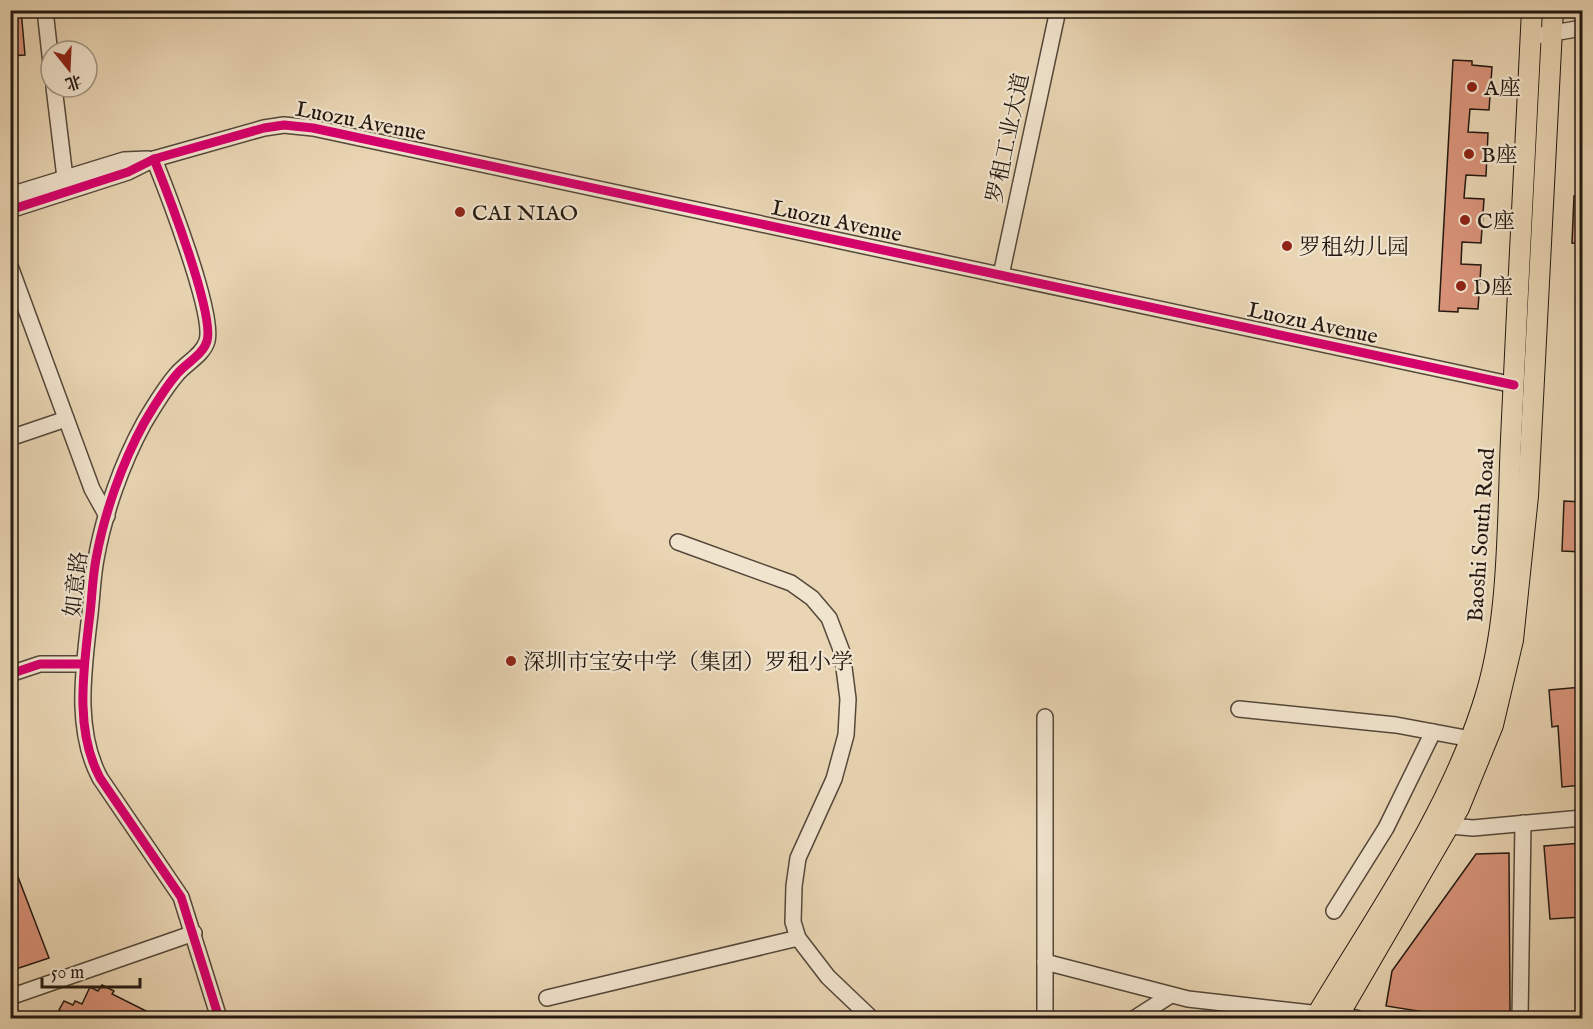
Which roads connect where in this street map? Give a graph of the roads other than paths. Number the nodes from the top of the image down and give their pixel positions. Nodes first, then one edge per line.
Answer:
1 (45, 10) edge
2 (1058, 10) edge
3 (1532, 10) edge
4 (1553, 10) edge
5 (1582, 28) edge
6 (1552, 33) junction
7 (1530, 37) junction
8 (48, 39) edge
9 (55, 99) edge
10 (154, 159) junction
11 (66, 185) junction
12 (10, 195) edge
13 (10, 210) edge
14 (10, 266) edge
15 (1001, 275) junction
16 (1514, 385) junction
17 (66, 419) junction
18 (10, 438) edge
19 (107, 516) junction
20 (678, 542) dead end
21 (84, 664) junction
22 (10, 674) edge
23 (1239, 709) dead end
24 (1045, 717) dead end
25 (1433, 732) junction
26 (1471, 739) junction
27 (1582, 818) edge
28 (1523, 823) junction
29 (1450, 826) junction
30 (1334, 911) dead end
31 (194, 933) junction
32 (798, 938) junction
33 (1045, 962) junction
34 (1171, 996) junction
35 (10, 997) edge
36 (547, 998) dead end
37 (1316, 1016) edge
38 (219, 1018) edge
39 (871, 1018) edge
40 (1046, 1018) edge
41 (1135, 1018) edge
42 (1344, 1018) edge
43 (1520, 1018) edge

1 - 8 street
2 - 15 street, 罗租工业大道
3 - 7 main road, Baoshi South Road
4 - 6 main road, Baoshi South Road
5 - 6 street
6 - 7 street
6 - 29 main road, Baoshi South Road
7 - 16 main road, Baoshi South Road
9 - 11 street
10 - 11 street, Luozu Avenue
10 - 15 street, Luozu Avenue
10 - 19 street, 如意路
11 - 12 street
11 - 13 street
14 - 17 street
15 - 16 street, Luozu Avenue
16 - 26 main road, Baoshi South Road
17 - 18 street
17 - 19 street
19 - 21 street, 如意路
20 - 32 street
21 - 22 street
21 - 31 street, 如意路
23 - 25 street
24 - 33 street
25 - 26 street
25 - 30 street
26 - 37 main road, Baoshi South Road
27 - 28 street
28 - 29 street
28 - 43 street
29 - 42 main road, Baoshi South Road
31 - 35 street
31 - 38 street, 如意路
32 - 36 street
32 - 39 street
33 - 34 street
33 - 40 street
34 - 37 street
34 - 41 street
37 - 42 street

